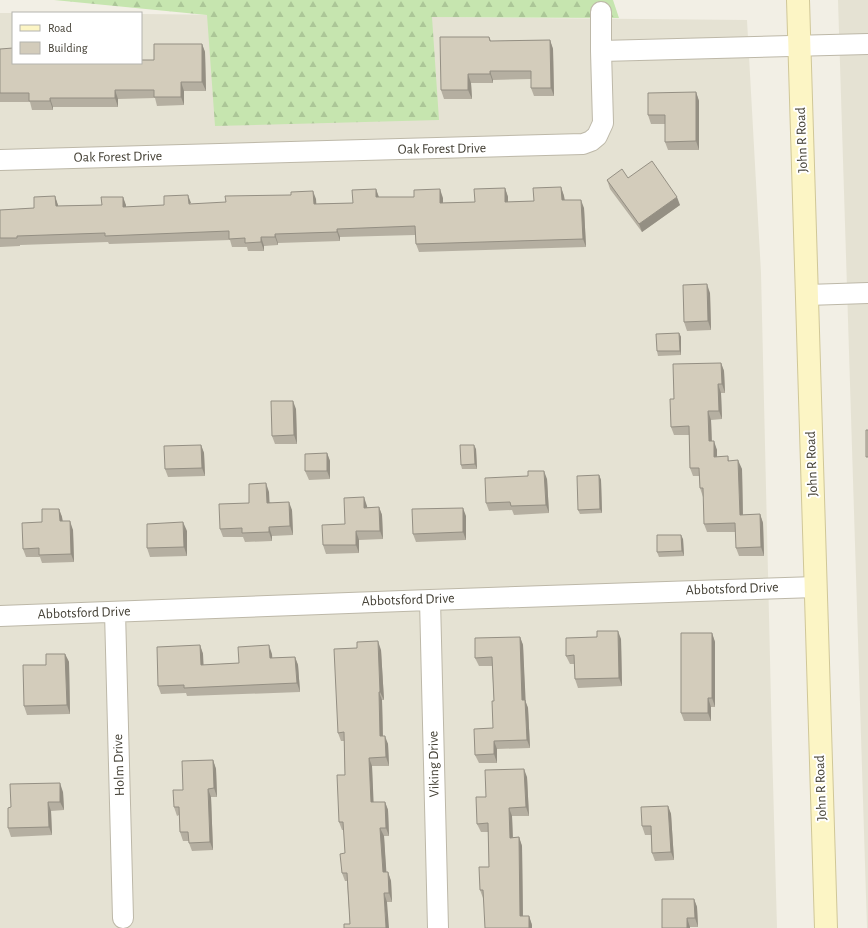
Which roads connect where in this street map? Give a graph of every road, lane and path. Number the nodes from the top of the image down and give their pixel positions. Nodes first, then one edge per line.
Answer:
1 (798, 0) edge
2 (601, 12) dead end
3 (868, 44) edge
4 (799, 46) junction
5 (601, 51) junction
6 (0, 160) edge
7 (868, 293) edge
8 (807, 295) junction
9 (816, 587) junction
10 (430, 600) junction
11 (115, 612) junction
12 (0, 616) edge
13 (123, 918) dead end
14 (438, 928) edge
15 (826, 928) edge

1 - 4 main road, John R Road
2 - 5 street, Oak Forest Drive
3 - 4 street
4 - 5 street
4 - 8 main road, John R Road
5 - 6 street, Oak Forest Drive
7 - 8 street
8 - 9 main road, John R Road
9 - 10 street, Abbotsford Drive
9 - 15 main road, John R Road
10 - 11 street, Abbotsford Drive
10 - 14 street, Viking Drive
11 - 12 street, Abbotsford Drive
11 - 13 street, Holm Drive

